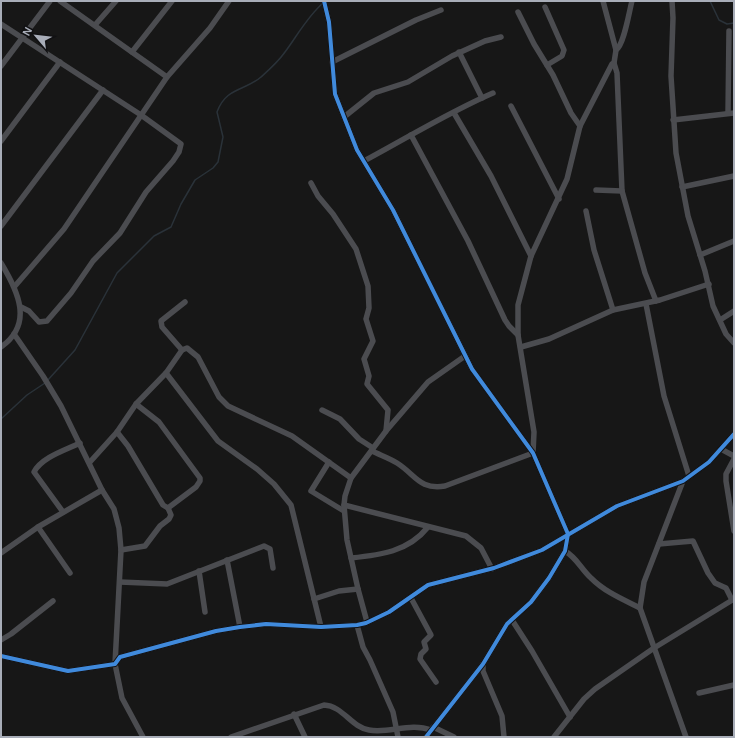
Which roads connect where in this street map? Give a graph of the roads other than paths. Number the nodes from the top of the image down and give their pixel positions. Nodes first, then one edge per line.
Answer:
1 (50, 1) edge
2 (60, 1) edge
3 (116, 1) edge
4 (220, 1) edge
5 (603, 1) edge
6 (632, 1) edge
7 (672, 1) edge
8 (169, 2) edge
9 (228, 3) edge
10 (325, 3) edge
11 (545, 7) dead end
12 (441, 10) dead end
13 (518, 12) dead end
14 (1, 24) edge
15 (95, 26) junction
16 (729, 31) dead end
17 (501, 37) dead end
18 (22, 38) junction
19 (616, 50) junction
20 (132, 52) junction
21 (459, 52) junction
22 (60, 62) junction
23 (332, 62) junction
24 (614, 64) junction
25 (547, 65) junction
26 (1, 66) edge
27 (167, 77) junction
28 (103, 90) junction
29 (494, 93) dead end
30 (482, 98) junction
31 (511, 106) dead end
32 (454, 113) junction
33 (731, 113) edge
34 (141, 116) junction
35 (344, 117) junction
36 (673, 120) junction
37 (580, 126) junction
38 (411, 135) junction
39 (1, 141) edge
40 (364, 161) junction
41 (734, 176) edge
42 (311, 183) dead end
43 (682, 187) junction
44 (596, 190) dead end
45 (622, 191) junction
46 (559, 199) junction
47 (586, 211) dead end
48 (1, 226) edge
49 (734, 241) edge
50 (700, 255) junction
51 (531, 256) junction
52 (1, 263) edge
53 (709, 284) junction
54 (15, 286) junction
55 (656, 301) junction
56 (185, 302) dead end
57 (646, 304) junction
58 (21, 306) junction
59 (613, 310) junction
60 (734, 311) edge
61 (720, 320) junction
62 (14, 334) junction
63 (518, 335) junction
64 (734, 343) edge
65 (1, 347) edge
66 (521, 347) junction
67 (182, 350) junction
68 (465, 356) junction
69 (166, 373) junction
70 (136, 404) junction
71 (322, 410) dead end
72 (386, 431) junction
73 (117, 432) junction
74 (734, 434) edge
75 (80, 443) junction
76 (722, 449) junction
77 (372, 450) junction
78 (532, 453) junction
79 (734, 457) edge
80 (90, 462) junction
81 (329, 462) junction
82 (689, 476) junction
83 (351, 478) junction
84 (683, 481) junction
85 (102, 490) junction
86 (168, 508) junction
87 (344, 508) junction
88 (63, 512) junction
89 (38, 527) junction
90 (428, 527) junction
91 (734, 531) edge
92 (568, 534) junction
93 (660, 544) junction
94 (121, 550) junction
95 (565, 551) junction
96 (1, 553) edge
97 (351, 558) junction
98 (227, 560) junction
99 (273, 568) dead end
100 (492, 569) junction
101 (199, 571) junction
102 (70, 573) dead end
103 (120, 582) junction
104 (358, 589) junction
105 (411, 598) junction
106 (314, 599) junction
107 (733, 599) edge
108 (53, 601) dead end
109 (640, 608) junction
110 (205, 612) dead end
111 (512, 620) junction
112 (367, 622) junction
113 (357, 625) junction
114 (240, 627) junction
115 (321, 627) junction
116 (1, 640) edge
117 (654, 648) junction
118 (1, 656) edge
119 (115, 664) junction
120 (483, 664) junction
121 (436, 682) dead end
122 (734, 685) edge
123 (699, 693) dead end
124 (294, 714) junction
125 (570, 718) junction
126 (397, 728) junction
127 (432, 728) junction
128 (143, 737) edge
129 (231, 737) edge
130 (304, 737) edge
131 (398, 737) edge
132 (426, 737) edge
133 (454, 737) edge
134 (504, 737) edge
135 (554, 737) edge
136 (686, 737) edge

1 - 18 street
2 - 15 street
3 - 15 street
4 - 9 street
5 - 19 street
6 - 19 street
7 - 36 street
8 - 20 street
9 - 27 street
10 - 23 street
11 - 25 street
12 - 23 street
13 - 25 street
14 - 18 street
15 - 20 street
16 - 33 street
17 - 21 street
18 - 22 street
18 - 26 street
19 - 24 street
20 - 27 street
21 - 30 street
21 - 35 street
22 - 28 street
22 - 39 street
23 - 35 street
24 - 37 street
24 - 45 street
25 - 37 street
27 - 34 street
28 - 34 street
28 - 48 street
29 - 30 street
30 - 32 street
31 - 46 street
32 - 38 street
32 - 51 street
33 - 36 street
34 - 54 street
34 - 58 street
35 - 40 street
36 - 43 street
37 - 46 street
38 - 40 street
38 - 63 street
40 - 68 street
41 - 43 street
42 - 72 street
43 - 50 street
44 - 45 street
45 - 55 street
46 - 51 street
47 - 59 street
49 - 50 street
50 - 53 street
51 - 63 street
52 - 54 street
53 - 55 street
53 - 61 street
54 - 58 street
55 - 57 street
56 - 67 street
57 - 59 street
57 - 82 street
58 - 62 street
59 - 66 street
60 - 61 street
61 - 64 street
62 - 65 street
62 - 75 street
63 - 66 street
66 - 78 street
67 - 69 street
67 - 81 street
68 - 72 street
68 - 78 street
69 - 70 street
69 - 106 street
70 - 73 street
70 - 86 street
71 - 77 street
72 - 77 street
73 - 80 street
73 - 86 street
74 - 76 street
75 - 80 street
75 - 88 street
76 - 79 street
76 - 82 street
77 - 78 street
77 - 83 street
78 - 92 street
79 - 91 street
80 - 85 street
81 - 83 street
81 - 87 street
82 - 84 street
83 - 87 street
84 - 92 street
84 - 93 street
85 - 88 street
85 - 94 street
86 - 94 street
87 - 90 street
87 - 97 street
88 - 89 street
89 - 96 street
89 - 102 street
90 - 97 street
90 - 100 street
92 - 95 street
92 - 100 street
93 - 107 street
93 - 109 street
94 - 103 street
95 - 109 street
95 - 111 street
97 - 104 street
98 - 99 street
98 - 101 street
98 - 114 street
100 - 105 street
101 - 103 street
101 - 110 street
103 - 119 street
104 - 106 street
104 - 112 street
105 - 112 street
105 - 121 street
106 - 115 street
107 - 117 street
108 - 116 street
109 - 117 street
111 - 120 street
111 - 125 street
112 - 113 street
113 - 115 street
113 - 126 street
114 - 115 street
114 - 119 street
117 - 125 street
117 - 136 street
118 - 119 street
119 - 128 street
120 - 127 street
120 - 134 street
122 - 123 street
124 - 126 street
124 - 129 street
124 - 130 street
125 - 135 street
126 - 127 street
126 - 131 street
127 - 132 street
127 - 133 street

